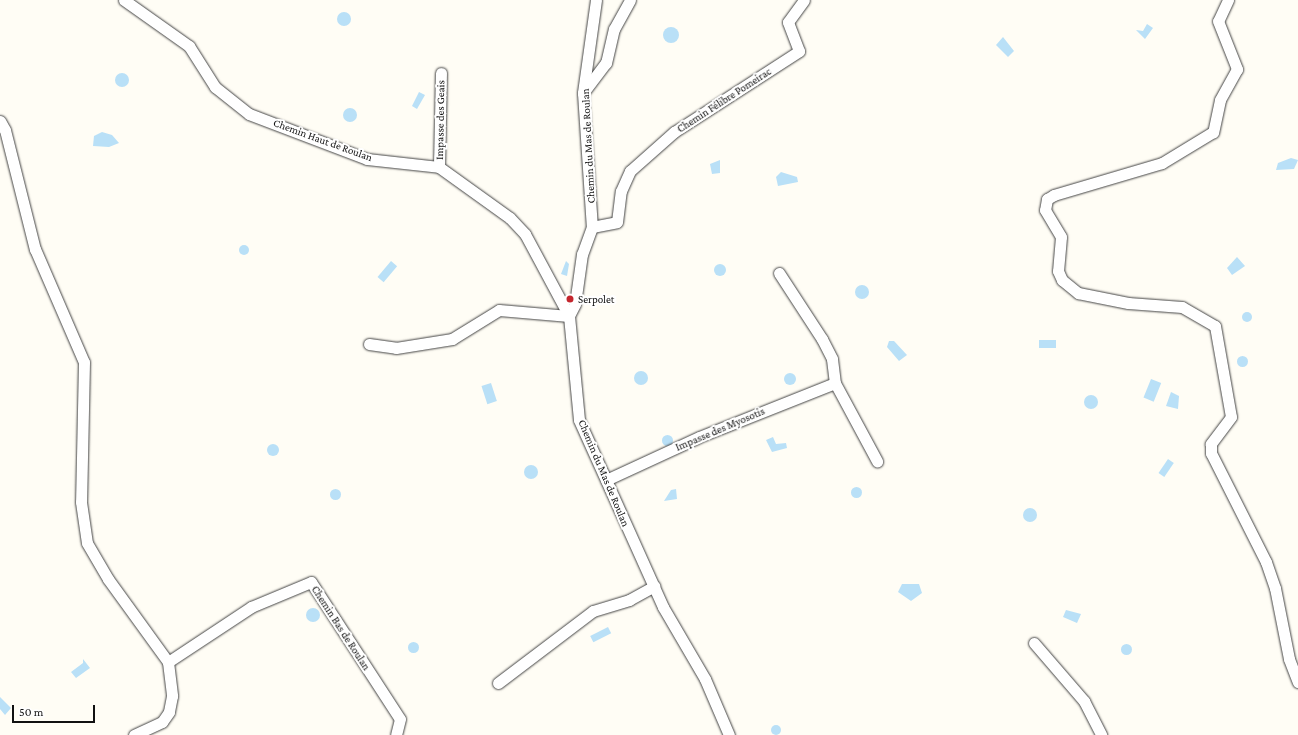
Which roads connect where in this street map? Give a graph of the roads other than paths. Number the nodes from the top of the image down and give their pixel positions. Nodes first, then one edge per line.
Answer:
1 (124, 0) edge
2 (596, 0) edge
3 (630, 0) edge
4 (804, 0) edge
5 (1228, 0) edge
6 (441, 73) dead end
7 (583, 93) junction
8 (0, 121) edge
9 (439, 167) junction
10 (592, 227) junction
11 (779, 273) dead end
12 (569, 316) junction
13 (369, 344) dead end
14 (835, 383) junction
15 (877, 461) dead end
16 (606, 480) junction
17 (654, 586) junction
18 (1034, 643) dead end
19 (168, 662) junction
20 (1298, 682) edge
21 (498, 684) dead end
22 (134, 735) edge
23 (396, 735) edge
24 (728, 735) edge
25 (1100, 735) edge

1 - 9 street, Chemin Haut de Roulan
2 - 7 street, Chemin du Mas de Roulan
3 - 7 street
4 - 10 street, Chemin Félibre Pomeirac
5 - 20 street
6 - 9 street, Impasse des Geais
7 - 10 street, Chemin du Mas de Roulan
8 - 19 street
9 - 12 street, Chemin Haut de Roulan
10 - 12 street, Chemin du Mas de Roulan
11 - 14 street
12 - 13 street
12 - 16 street, Chemin du Mas de Roulan
14 - 15 street
14 - 16 street, Impasse des Myosotis
16 - 17 street, Chemin du Mas de Roulan
17 - 21 street
17 - 24 street, Chemin du Mas de Roulan
18 - 25 street
19 - 22 street
19 - 23 street, Chemin Bas de Roulan

